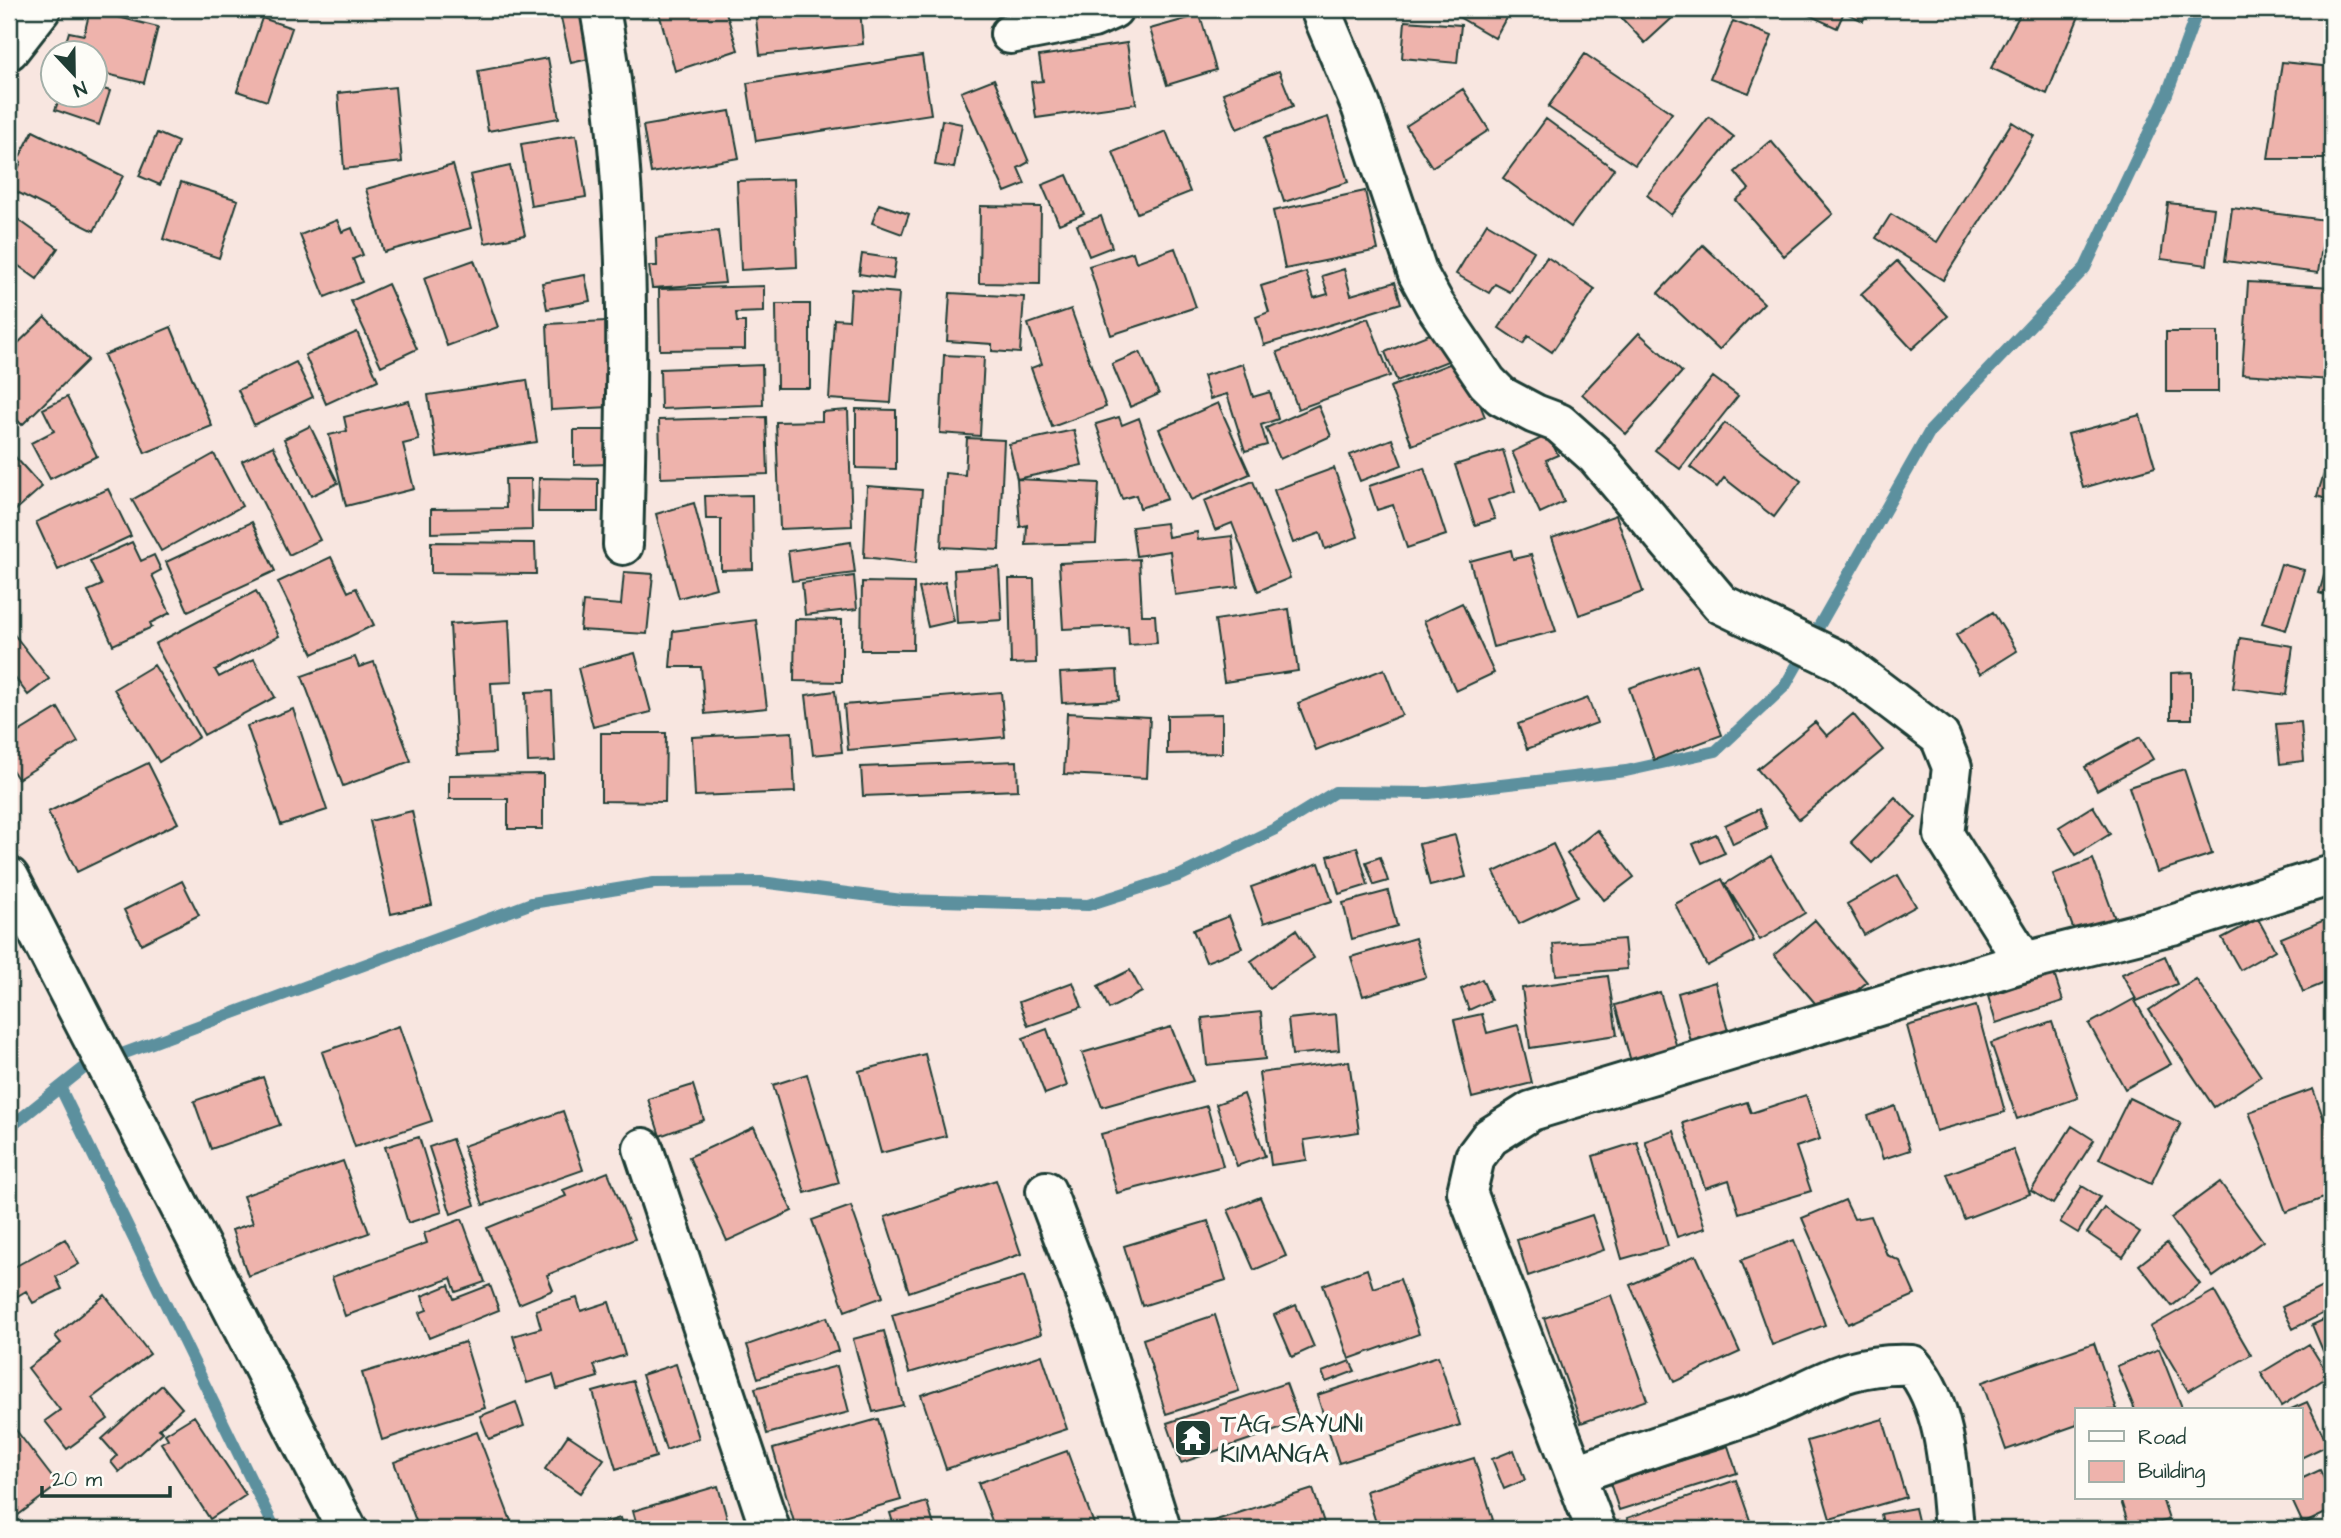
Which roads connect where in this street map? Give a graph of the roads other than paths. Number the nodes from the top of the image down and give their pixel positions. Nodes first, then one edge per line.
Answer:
1 (41, 9) edge
2 (600, 9) edge
3 (1113, 9) edge
4 (1320, 9) edge
5 (1010, 34) dead end
6 (9, 50) edge
7 (623, 545) dead end
8 (2332, 875) edge
9 (9, 877) edge
10 (2024, 962) junction
11 (643, 1149) dead end
12 (1046, 1191) dead end
13 (1577, 1474) junction
14 (347, 1529) edge
15 (770, 1529) edge
16 (1161, 1529) edge
17 (1596, 1529) edge
18 (1954, 1529) edge

1 - 6 street
2 - 7 street
3 - 5 street
4 - 10 street
8 - 10 street
9 - 14 street
10 - 13 street
11 - 15 street
12 - 16 street
13 - 17 street
13 - 18 street

